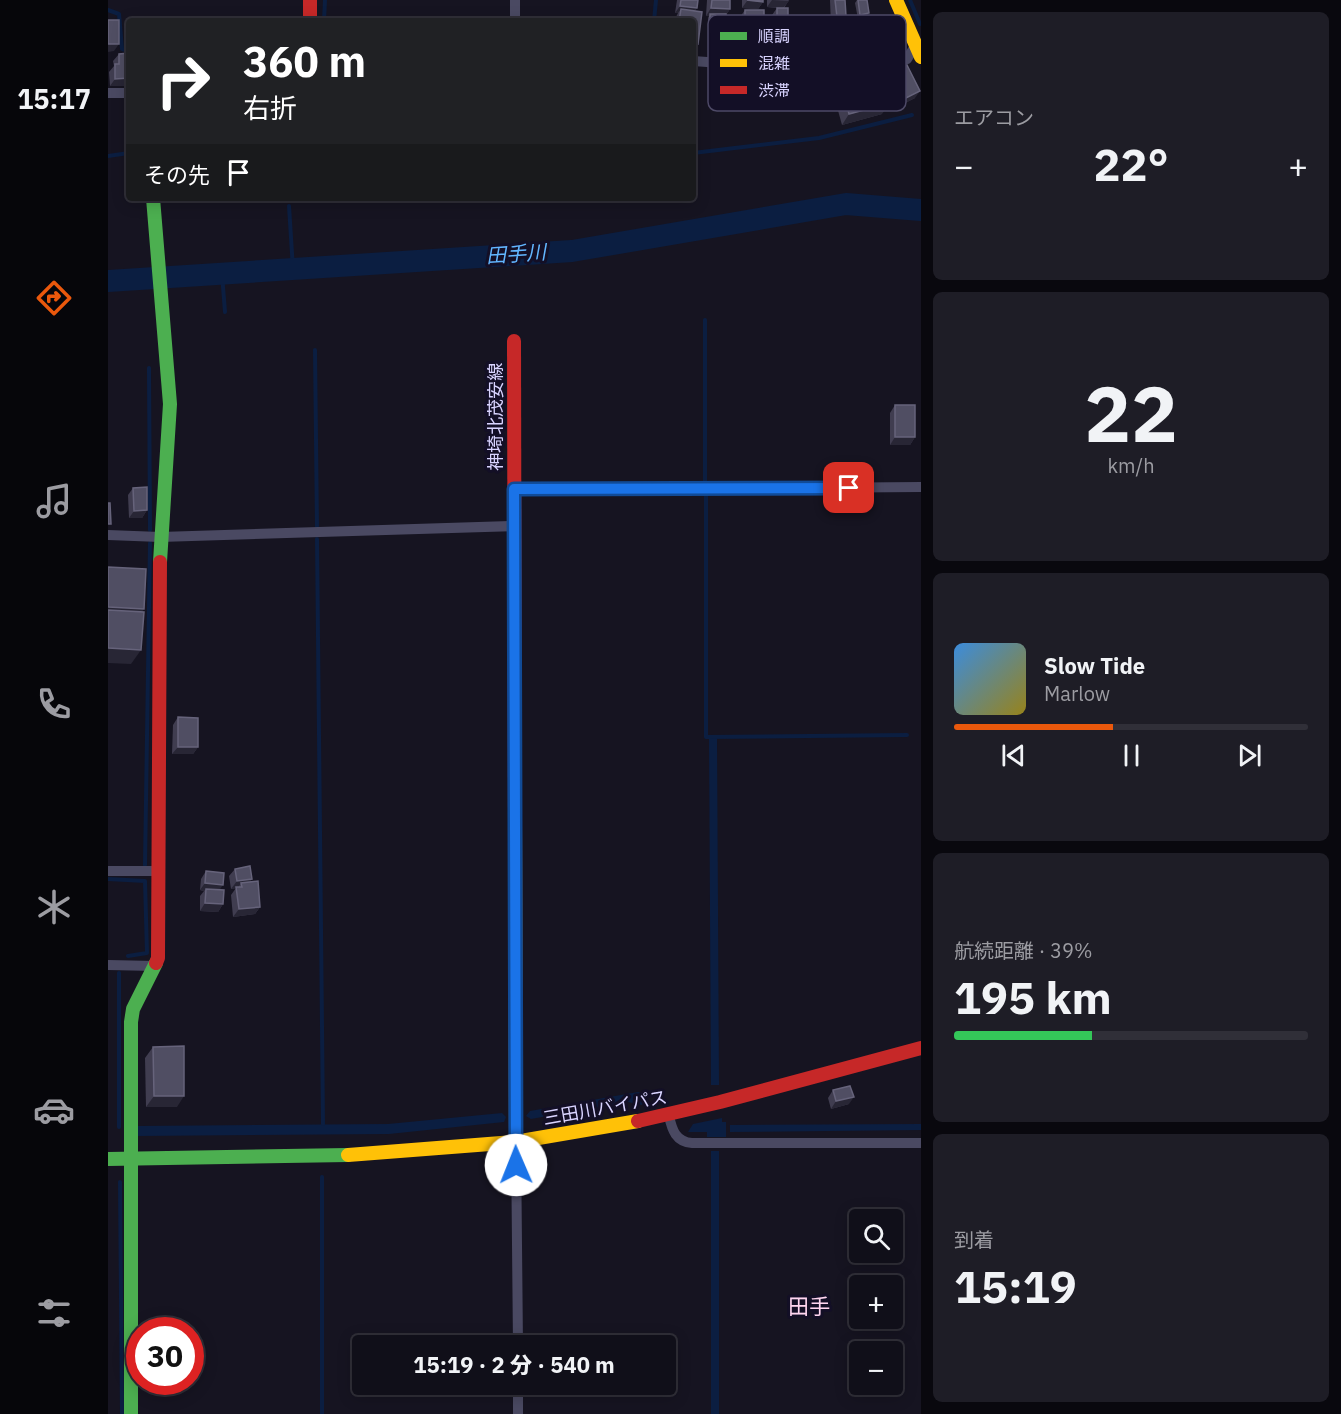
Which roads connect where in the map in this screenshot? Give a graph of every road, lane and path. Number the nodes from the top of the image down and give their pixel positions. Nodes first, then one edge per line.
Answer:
1 (310, 0) edge
2 (515, 0) edge
3 (896, 0) edge
4 (903, 15) edge
5 (310, 18) edge
6 (515, 18) edge
7 (906, 20) edge
8 (919, 47) edge
9 (906, 59) edge
10 (108, 93) edge
11 (126, 93) edge
12 (153, 201) edge
13 (514, 340) dead end
14 (921, 487) edge
15 (514, 489) junction
16 (514, 526) junction
17 (108, 535) edge
18 (160, 537) junction
19 (108, 871) edge
20 (156, 871) junction
21 (108, 964) edge
22 (155, 966) junction
23 (921, 1048) edge
24 (669, 1116) junction
25 (516, 1142) junction
26 (921, 1143) edge
27 (108, 1159) edge
28 (131, 1159) junction
29 (518, 1335) edge
30 (518, 1395) edge
31 (131, 1414) edge
32 (518, 1414) edge

1 - 5 main road
2 - 6 street
3 - 4 main road
7 - 8 main road
8 - 9 street
10 - 11 street
12 - 18 main road
13 - 15 main road, 神埼北茂安線
14 - 15 street
15 - 16 main road, 神埼北茂安線
16 - 18 street
16 - 25 main road, 神埼北茂安線
17 - 18 street
18 - 20 main road
19 - 20 street
20 - 22 main road
21 - 22 street
22 - 28 main road
23 - 24 main road, 三田川バイパス
24 - 25 main road, 三田川バイパス
24 - 26 street
25 - 28 main road, 三田川バイパス
25 - 29 street
27 - 28 main road, 三田川バイパス
28 - 31 main road
30 - 32 street

